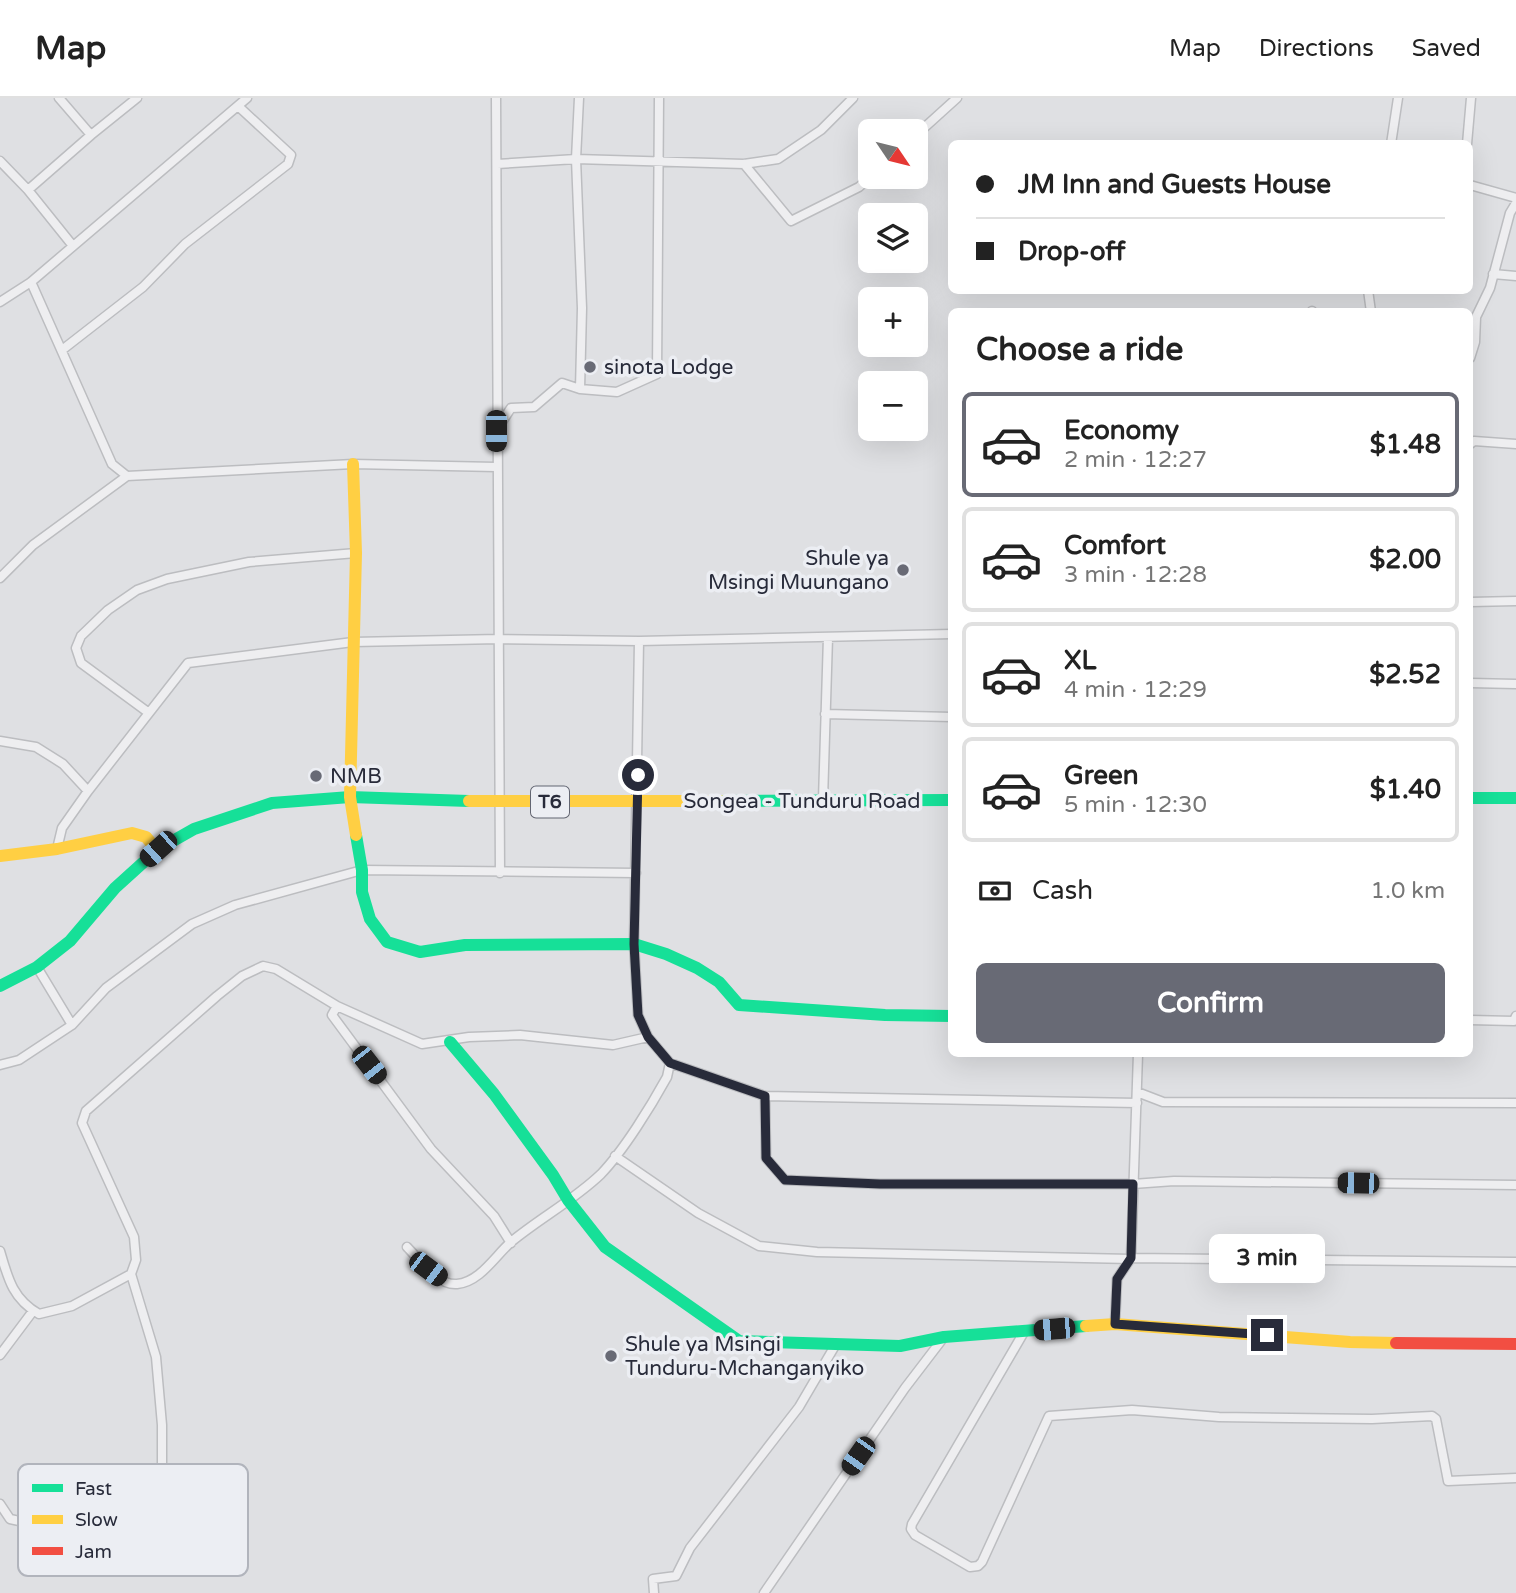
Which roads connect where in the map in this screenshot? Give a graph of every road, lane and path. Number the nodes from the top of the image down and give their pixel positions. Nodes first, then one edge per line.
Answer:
1 (59, 98) edge
2 (137, 98) edge
3 (247, 98) edge
4 (496, 98) edge
5 (579, 98) edge
6 (659, 98) edge
7 (853, 98) edge
8 (957, 98) edge
9 (1398, 98) edge
10 (1471, 98) edge
11 (238, 106) junction
12 (928, 124) edge
13 (91, 135) junction
14 (1392, 140) edge
15 (1467, 140) edge
16 (576, 159) junction
17 (658, 160) junction
18 (0, 161) edge
19 (497, 164) junction
20 (744, 164) junction
21 (1473, 186) edge
22 (858, 188) edge
23 (28, 190) junction
24 (1516, 201) edge
25 (73, 246) junction
26 (1493, 274) junction
27 (1516, 276) edge
28 (31, 282) junction
29 (0, 302) edge
30 (1473, 348) edge
31 (62, 350) junction
32 (580, 388) junction
33 (496, 431) junction
34 (1473, 442) edge
35 (1516, 444) edge
36 (353, 464) junction
37 (496, 467) junction
38 (127, 476) junction
39 (356, 553) junction
40 (0, 578) edge
41 (1516, 601) edge
42 (1473, 602) edge
43 (948, 634) edge
44 (828, 637) junction
45 (499, 639) junction
46 (639, 641) junction
47 (352, 642) junction
48 (1473, 683) edge
49 (1516, 684) edge
50 (149, 713) junction
51 (825, 714) junction
52 (948, 717) edge
53 (0, 741) edge
54 (88, 791) junction
55 (350, 797) junction
56 (1473, 798) edge
57 (1516, 799) edge
58 (823, 800) junction
59 (948, 800) edge
60 (637, 801) junction
61 (498, 802) junction
62 (57, 849) junction
63 (158, 849) junction
64 (0, 856) edge
65 (362, 870) junction
66 (500, 873) junction
67 (636, 873) junction
68 (634, 944) junction
69 (37, 967) junction
70 (0, 986) edge
71 (337, 1006) junction
72 (948, 1016) edge
73 (1516, 1016) edge
74 (1473, 1020) edge
75 (72, 1025) junction
76 (648, 1037) junction
77 (450, 1042) junction
78 (1138, 1057) edge
79 (670, 1063) junction
80 (0, 1065) edge
81 (1138, 1092) junction
82 (765, 1096) junction
83 (1137, 1103) junction
84 (1516, 1103) edge
85 (615, 1156) junction
86 (1133, 1184) junction
87 (1516, 1185) edge
88 (568, 1200) junction
89 (511, 1243) junction
90 (407, 1247) dead end
91 (0, 1251) edge
92 (1131, 1259) junction
93 (1516, 1262) edge
94 (131, 1274) junction
95 (33, 1311) junction
96 (1115, 1324) junction
97 (1024, 1332) junction
98 (944, 1337) junction
99 (836, 1344) junction
100 (1516, 1344) edge
101 (0, 1355) edge
102 (162, 1464) edge
103 (1516, 1478) edge
104 (0, 1504) edge
105 (18, 1521) edge
106 (654, 1593) edge
107 (764, 1593) edge

1 - 13 street
2 - 13 street
3 - 11 street
4 - 19 street
5 - 16 street
6 - 17 street
7 - 20 street
8 - 12 street
9 - 14 street
10 - 15 street
11 - 25 street
11 - 31 street
13 - 23 street
16 - 17 street
16 - 19 street
16 - 32 street
17 - 20 street
17 - 32 street
18 - 23 street
19 - 33 street
20 - 22 street
21 - 24 street
23 - 25 street
24 - 26 street
25 - 28 street
26 - 27 street
26 - 30 street
28 - 29 street
28 - 31 street
31 - 38 street
32 - 33 street
33 - 37 street
34 - 35 street
36 - 37 street
36 - 38 street
36 - 39 main road
37 - 45 street
38 - 40 street
39 - 47 main road
39 - 50 street
41 - 42 street
43 - 44 street
44 - 46 street
44 - 51 street
45 - 46 street
45 - 47 street
45 - 61 street
46 - 60 street
47 - 50 street
47 - 55 main road
48 - 49 street
50 - 54 street
51 - 52 street
51 - 58 street
53 - 54 street
54 - 62 street
55 - 61 main road, Songea - Tunduru Road / T6
55 - 63 main road, Songea - Tunduru Road / T6
55 - 65 main road
56 - 57 main road
58 - 59 main road, Songea - Tunduru Road / T6
58 - 60 main road, Songea - Tunduru Road / T6
60 - 61 main road, Songea - Tunduru Road / T6
60 - 67 street
61 - 66 street
62 - 63 main road
62 - 64 main road
63 - 69 main road, T6
65 - 66 street
65 - 68 main road
65 - 75 street
66 - 67 street
67 - 68 street
68 - 72 main road
68 - 76 street
69 - 70 main road, T6
69 - 75 street
71 - 77 street
71 - 89 street
71 - 94 street
73 - 74 street
75 - 80 street
76 - 77 street
76 - 79 street
77 - 88 main road
78 - 81 street
79 - 82 street
79 - 85 street
81 - 83 street
81 - 84 street
82 - 83 street
82 - 86 street
83 - 86 street
85 - 88 street
85 - 92 street
86 - 87 street
86 - 92 street
88 - 89 street
88 - 99 main road
89 - 90 street
91 - 95 street
92 - 93 street
92 - 96 street
94 - 95 street
94 - 102 street
95 - 101 street
96 - 97 main road
96 - 100 main road
97 - 98 main road
97 - 103 street
98 - 99 main road
98 - 107 street
99 - 106 street
104 - 105 street

